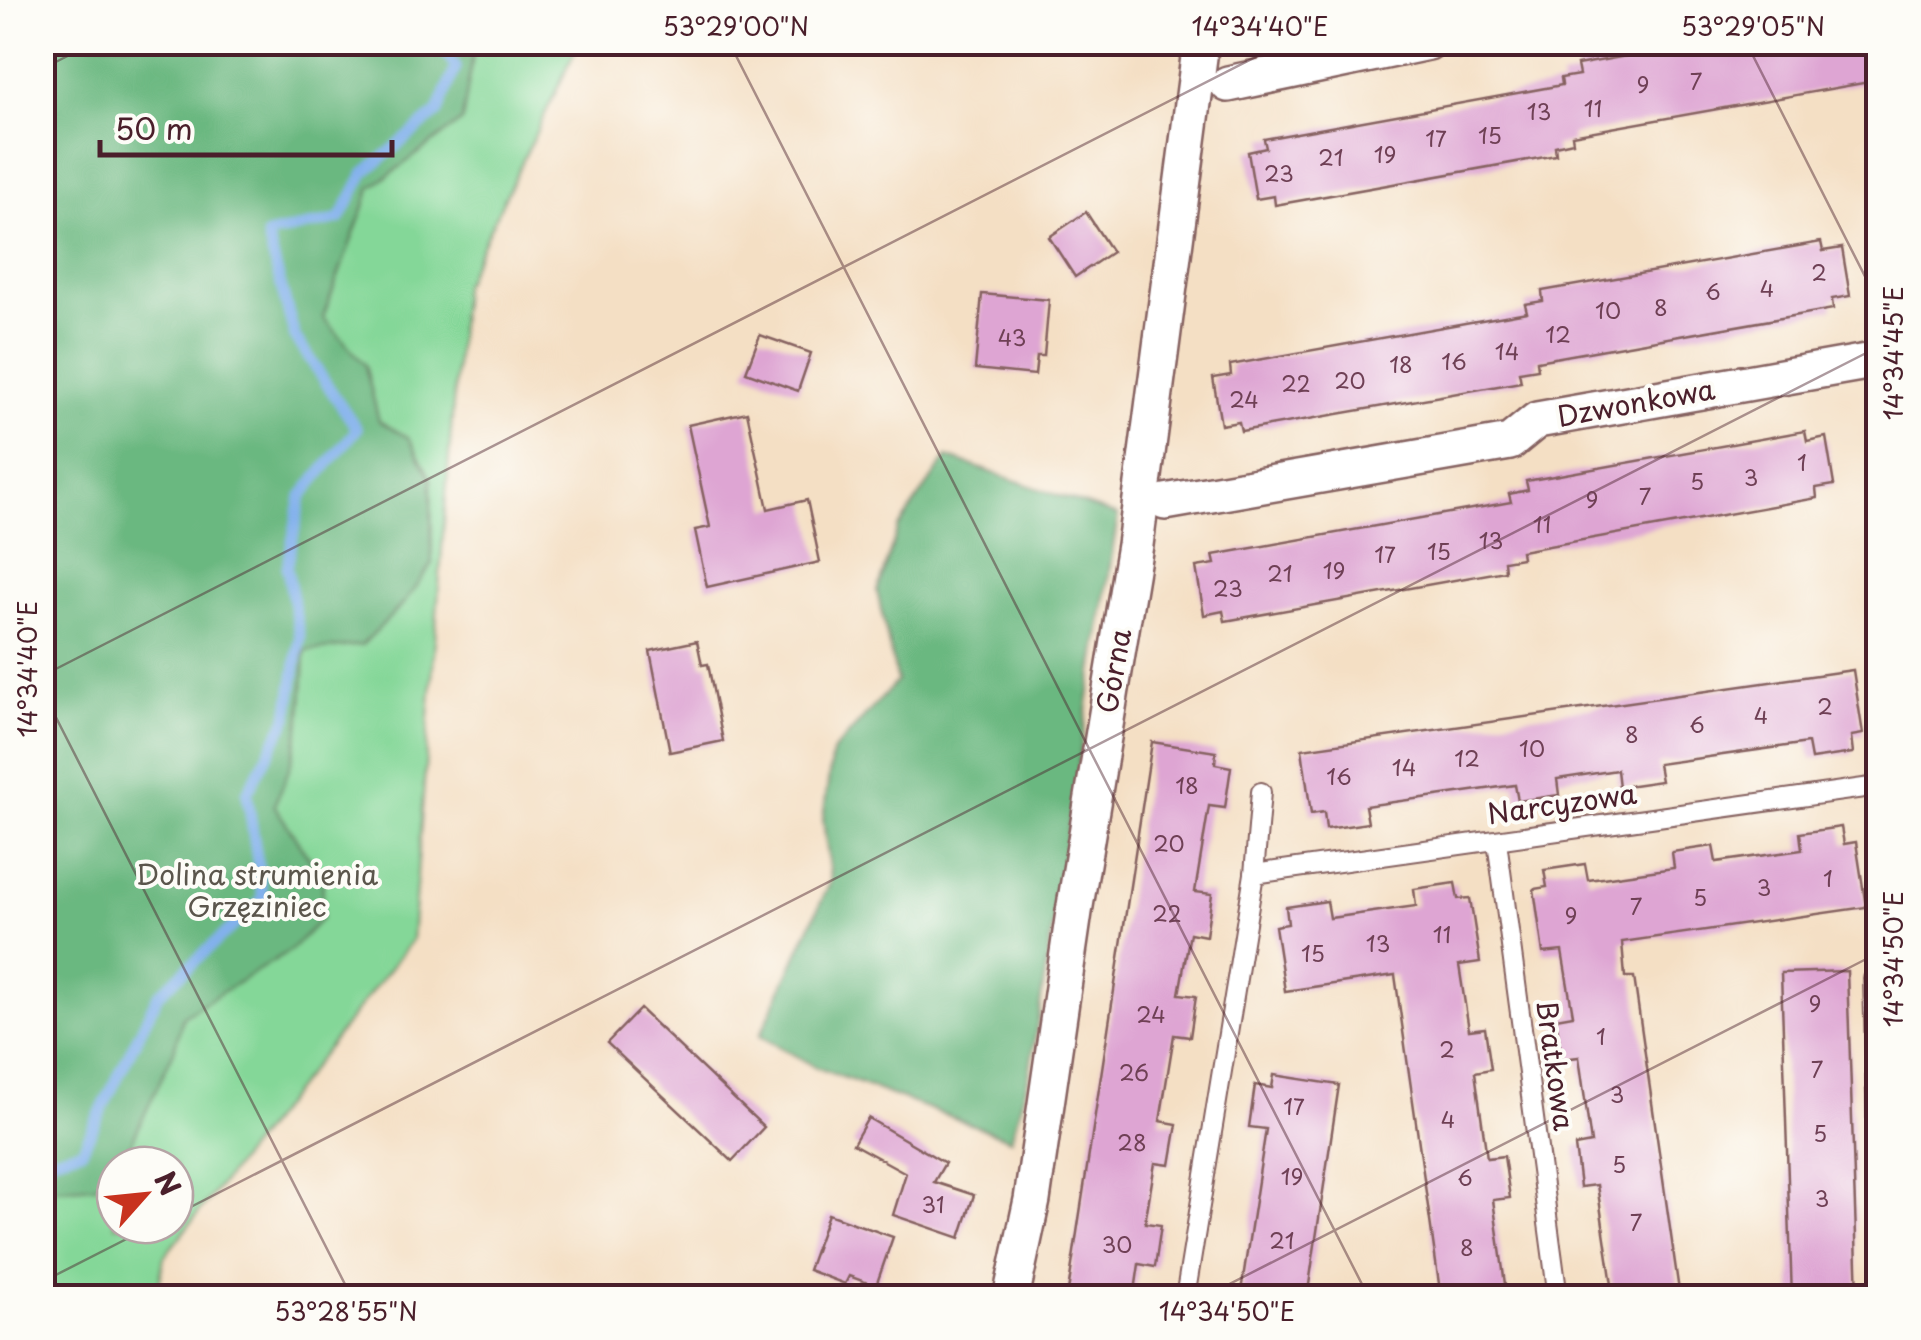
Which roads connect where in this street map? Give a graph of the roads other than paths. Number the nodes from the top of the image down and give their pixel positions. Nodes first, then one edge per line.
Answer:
1 (1201, 42) edge
2 (1428, 42) edge
3 (1228, 84) dead end
4 (1878, 360) edge
5 (1165, 502) dead end
6 (1878, 786) edge
7 (1261, 792) dead end
8 (1497, 841) junction
9 (1254, 874) junction
10 (1873, 979) dead end
11 (1878, 1172) edge
12 (1010, 1298) edge
13 (1184, 1298) edge
14 (1558, 1298) edge

1 - 12 street, Górna
2 - 3 street
4 - 5 street, Dzwonkowa
6 - 8 lane, Narcyzowa
7 - 9 lane
8 - 9 lane, Narcyzowa
8 - 14 lane, Bratkowa
9 - 13 lane
10 - 11 lane

